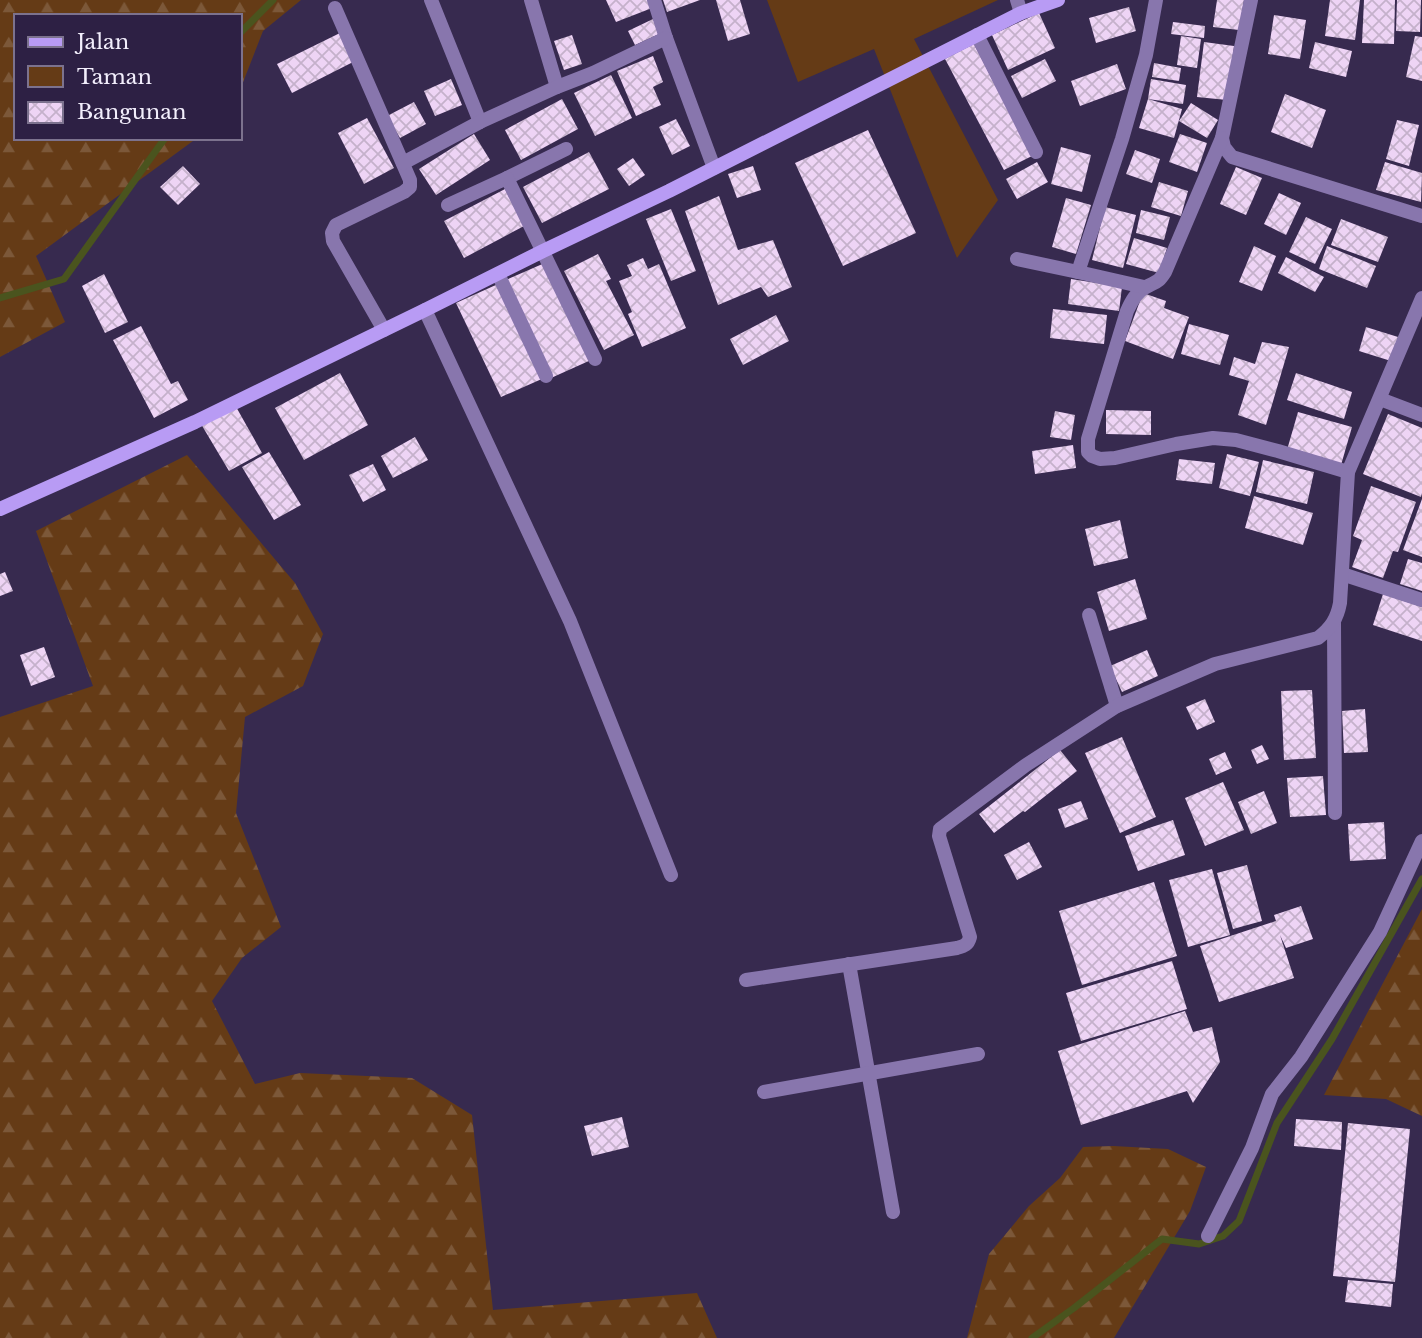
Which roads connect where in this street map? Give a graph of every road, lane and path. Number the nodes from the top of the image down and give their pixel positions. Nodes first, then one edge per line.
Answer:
1 (431, 0) edge
2 (531, 0) edge
3 (654, 0) edge
4 (1058, 0) edge
5 (1156, 0) edge
6 (1251, 0) edge
7 (1019, 7) edge
8 (335, 8) dead end
9 (977, 35) junction
10 (666, 38) junction
11 (557, 87) junction
12 (480, 122) junction
13 (1222, 138) junction
14 (566, 149) dead end
15 (1036, 152) dead end
16 (403, 163) junction
17 (714, 167) junction
18 (507, 178) junction
19 (448, 205) dead end
20 (1422, 216) edge
21 (543, 251) junction
22 (1017, 259) dead end
23 (1078, 272) junction
24 (498, 274) junction
25 (1144, 288) junction
26 (1422, 298) edge
27 (425, 310) junction
28 (384, 330) junction
29 (595, 359) dead end
30 (546, 376) dead end
31 (1380, 399) junction
32 (1422, 415) edge
33 (1348, 472) junction
34 (0, 509) edge
35 (1342, 574) junction
36 (1422, 600) edge
37 (1089, 615) dead end
38 (1334, 623) junction
39 (1117, 706) junction
40 (1335, 813) dead end
41 (1422, 841) edge
42 (671, 875) dead end
43 (849, 964) junction
44 (746, 980) dead end
45 (978, 1054) dead end
46 (869, 1074) junction
47 (764, 1092) dead end
48 (893, 1212) dead end
49 (1208, 1236) dead end

1 - 12 street
2 - 11 street
3 - 10 street
4 - 7 street
5 - 23 street
6 - 13 street
7 - 9 street
8 - 16 street
9 - 15 street
9 - 17 street
10 - 11 street
10 - 17 street
11 - 12 street
12 - 16 street
13 - 20 street
13 - 25 street
14 - 18 street
16 - 28 street
17 - 21 street
18 - 19 street
18 - 21 street
21 - 24 street
21 - 29 street
22 - 23 street
23 - 25 street
24 - 27 street
24 - 30 street
25 - 33 street
26 - 31 street
27 - 28 street
27 - 42 street
28 - 34 street
31 - 32 street
31 - 33 street
33 - 35 street
35 - 36 street
35 - 38 street
37 - 39 street
38 - 39 street
38 - 40 street
39 - 43 street
41 - 49 street
43 - 44 street
43 - 46 street
45 - 46 street
46 - 47 street
46 - 48 street

